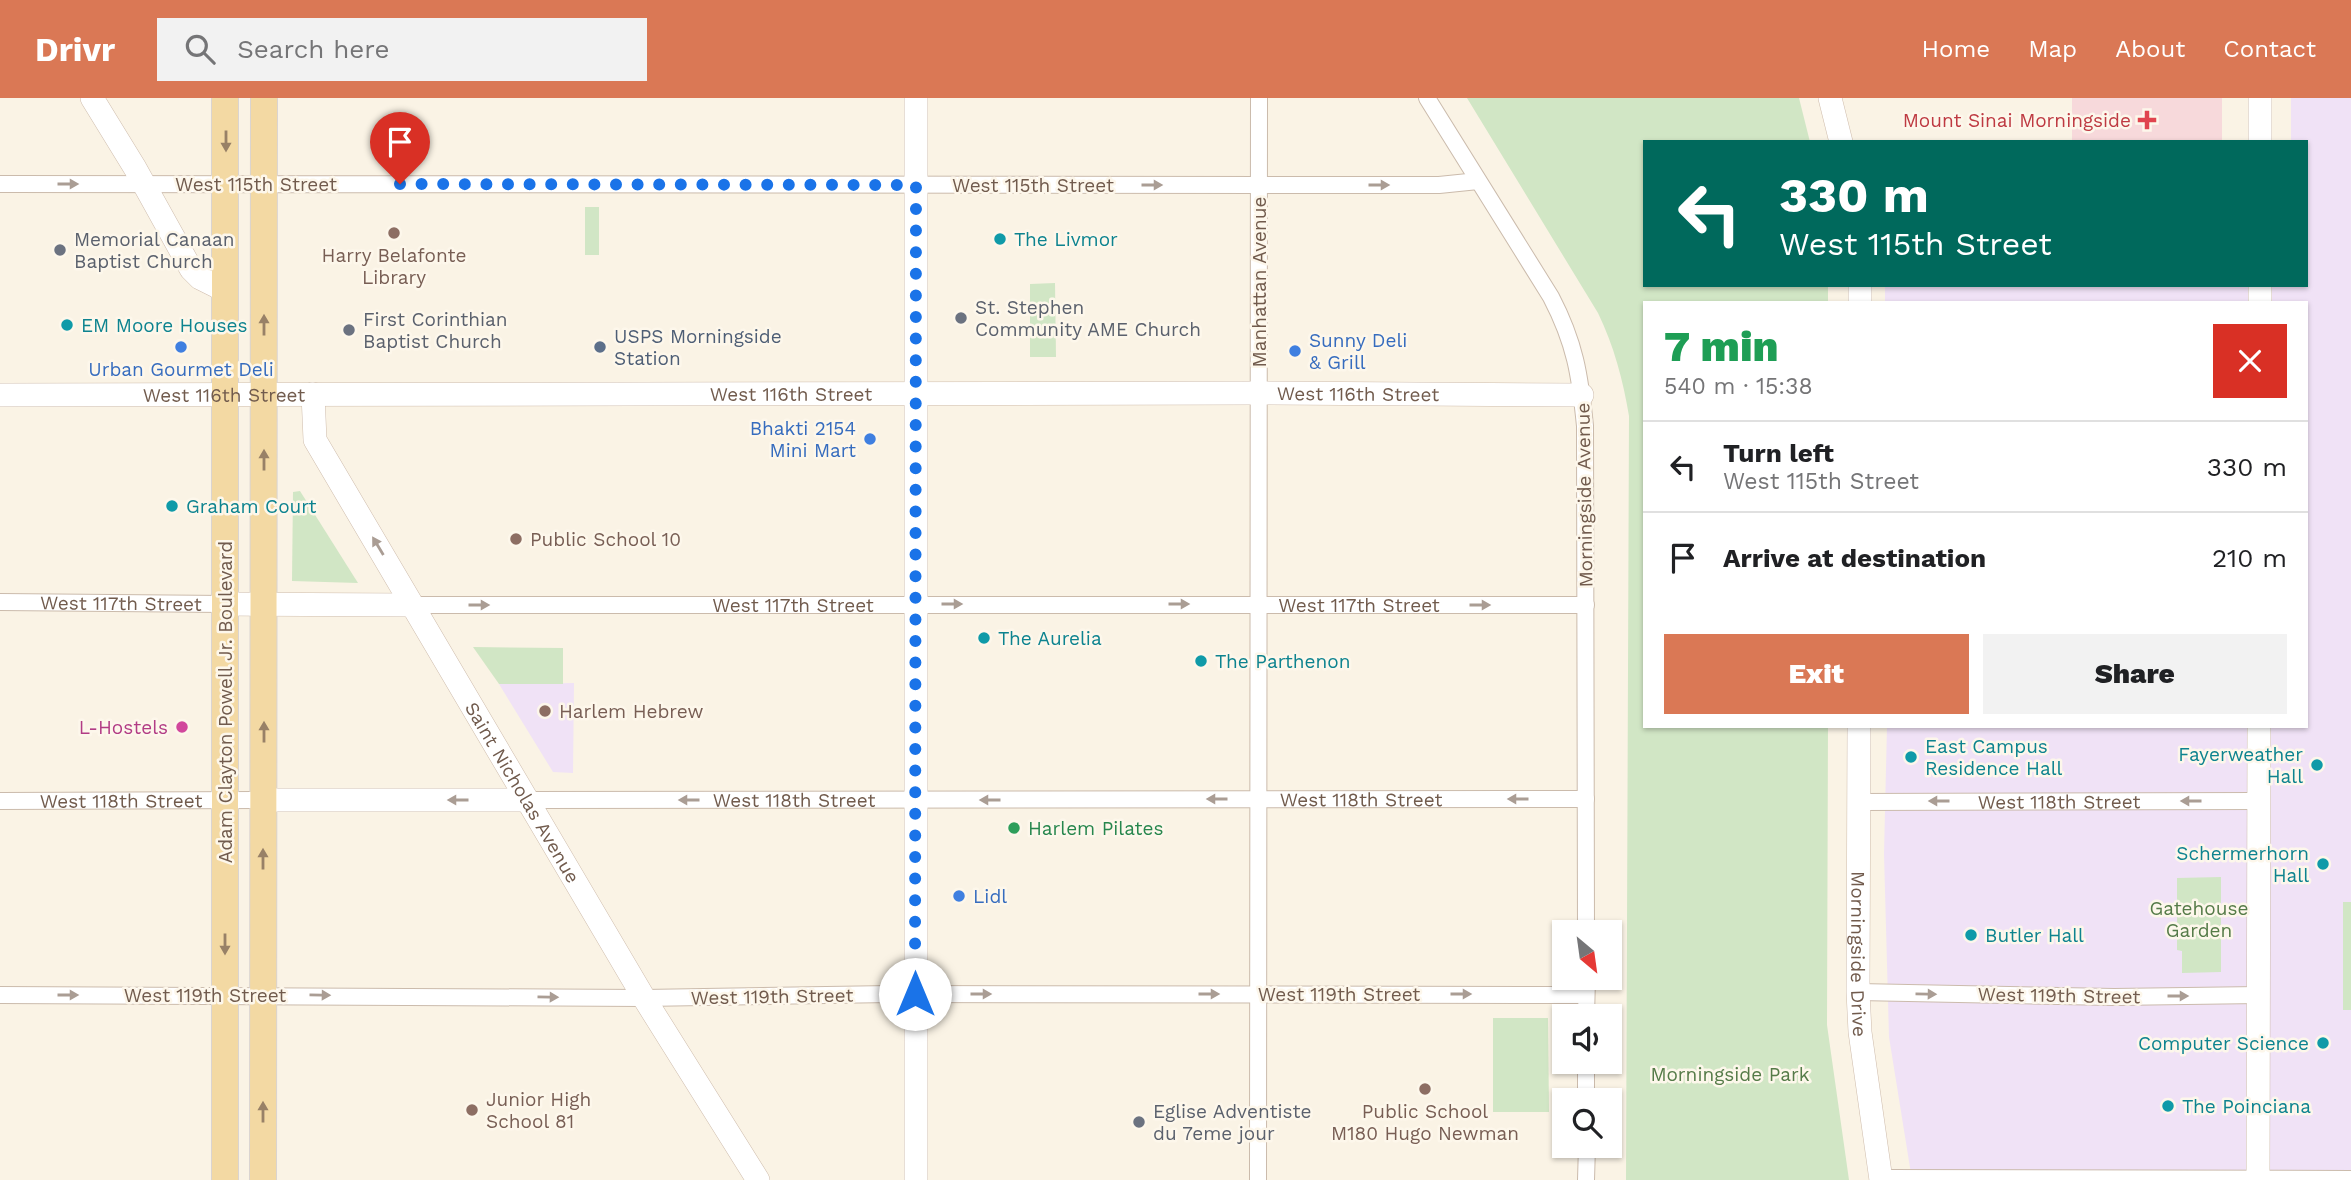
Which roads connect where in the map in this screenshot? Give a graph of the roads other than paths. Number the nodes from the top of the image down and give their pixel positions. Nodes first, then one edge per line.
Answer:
1 (92, 98) edge
2 (225, 98) edge
3 (264, 98) edge
4 (916, 98) edge
5 (1259, 98) edge
6 (1427, 98) edge
7 (1830, 98) edge
8 (2260, 98) edge
9 (1840, 140) edge
10 (2260, 140) edge
11 (1478, 181) junction
12 (0, 184) edge
13 (144, 184) junction
14 (226, 184) junction
15 (264, 184) junction
16 (916, 185) junction
17 (1259, 185) junction
18 (226, 291) junction
19 (225, 393) junction
20 (264, 393) junction
21 (1259, 393) junction
22 (313, 394) junction
23 (916, 394) junction
24 (0, 395) edge
25 (1582, 395) junction
26 (0, 602) edge
27 (225, 604) junction
28 (264, 604) junction
29 (915, 604) junction
30 (1260, 604) junction
31 (411, 605) junction
32 (1586, 605) junction
33 (1859, 728) edge
34 (2259, 728) edge
35 (1259, 799) junction
36 (1586, 799) junction
37 (264, 800) junction
38 (526, 800) junction
39 (915, 800) junction
40 (0, 801) edge
41 (225, 801) junction
42 (2259, 801) junction
43 (1859, 802) junction
44 (1586, 920) edge
45 (1552, 987) edge
46 (1858, 992) junction
47 (915, 994) junction
48 (0, 995) edge
49 (224, 995) junction
50 (263, 995) junction
51 (1259, 995) junction
52 (2259, 995) junction
53 (643, 998) junction
54 (1587, 1158) edge
55 (1881, 1179) edge
56 (2351, 1179) edge
57 (225, 1180) edge
58 (263, 1180) edge
59 (758, 1180) edge
60 (916, 1180) edge
61 (1258, 1180) edge
62 (1586, 1180) edge
63 (2258, 1180) edge

1 - 13 main road
2 -> 14 main road, Adam Clayton Powell Jr. Boulevard
3 - 15 main road, Adam Clayton Powell Jr. Boulevard
4 - 16 main road
5 - 17 street, Manhattan Avenue
6 - 11 street, Morningside Avenue
7 - 9 main road
8 - 10 main road
17 -> 11 street, West 115th Street
11 - 25 street, Morningside Avenue
12 -> 13 street, West 115th Street
13 - 14 street, West 115th Street
13 - 18 main road
14 - 15 street, West 115th Street
14 - 18 main road, Adam Clayton Powell Jr. Boulevard
15 - 16 street, West 115th Street
20 -> 15 main road, Adam Clayton Powell Jr. Boulevard
16 -> 17 street, West 115th Street
16 - 23 main road
17 - 21 street, Manhattan Avenue
18 - 19 main road, Adam Clayton Powell Jr. Boulevard
19 - 20 main road, West 116th Street
19 - 24 main road, West 116th Street
19 - 27 main road, Adam Clayton Powell Jr. Boulevard
20 - 22 main road, West 116th Street
28 -> 20 main road, Adam Clayton Powell Jr. Boulevard
21 - 23 main road, West 116th Street
21 - 25 main road, West 116th Street
21 - 30 street, Manhattan Avenue
22 - 23 main road, West 116th Street
31 -> 22 main road, Saint Nicholas Avenue
23 - 29 main road
25 - 32 street, Morningside Avenue
26 - 27 street, West 117th Street
27 - 28 main road, West 117th Street
27 - 41 main road, Adam Clayton Powell Jr. Boulevard
28 - 31 main road, West 117th Street
37 -> 28 main road, Adam Clayton Powell Jr. Boulevard
29 -> 30 street, West 117th Street
31 -> 29 street, West 117th Street
29 - 39 main road
30 -> 32 street, West 117th Street
30 - 35 street, Manhattan Avenue
31 - 38 main road, Saint Nicholas Avenue
32 - 36 street, Morningside Avenue
33 - 43 main road, Morningside Drive
34 - 42 main road
36 -> 35 street, West 118th Street
35 -> 39 street, West 118th Street
35 - 51 street, Manhattan Avenue
36 - 44 street, Morningside Avenue
38 -> 37 main road, West 118th Street
37 - 41 street, West 118th Street
50 -> 37 main road, Adam Clayton Powell Jr. Boulevard
39 -> 38 street, West 118th Street
38 - 53 main road, Saint Nicholas Avenue
39 - 47 main road
40 - 41 street, West 118th Street
41 -> 49 main road, Adam Clayton Powell Jr. Boulevard
42 -> 43 street, West 118th Street
42 - 52 main road
43 - 46 main road, Morningside Drive
51 -> 45 street, West 119th Street
46 -> 52 street, West 119th Street
46 - 55 main road, Morningside Drive
47 -> 51 street, West 119th Street
47 - 53 street, West 119th Street
47 - 60 main road
48 -> 49 street, West 119th Street
49 - 50 street, West 119th Street
49 - 57 main road, Adam Clayton Powell Jr. Boulevard
50 -> 53 street, West 119th Street
58 -> 50 main road, Adam Clayton Powell Jr. Boulevard
51 - 61 street, Manhattan Avenue
52 - 63 main road
53 - 59 main road, Saint Nicholas Avenue
54 - 62 street
55 - 63 street
56 - 63 street

